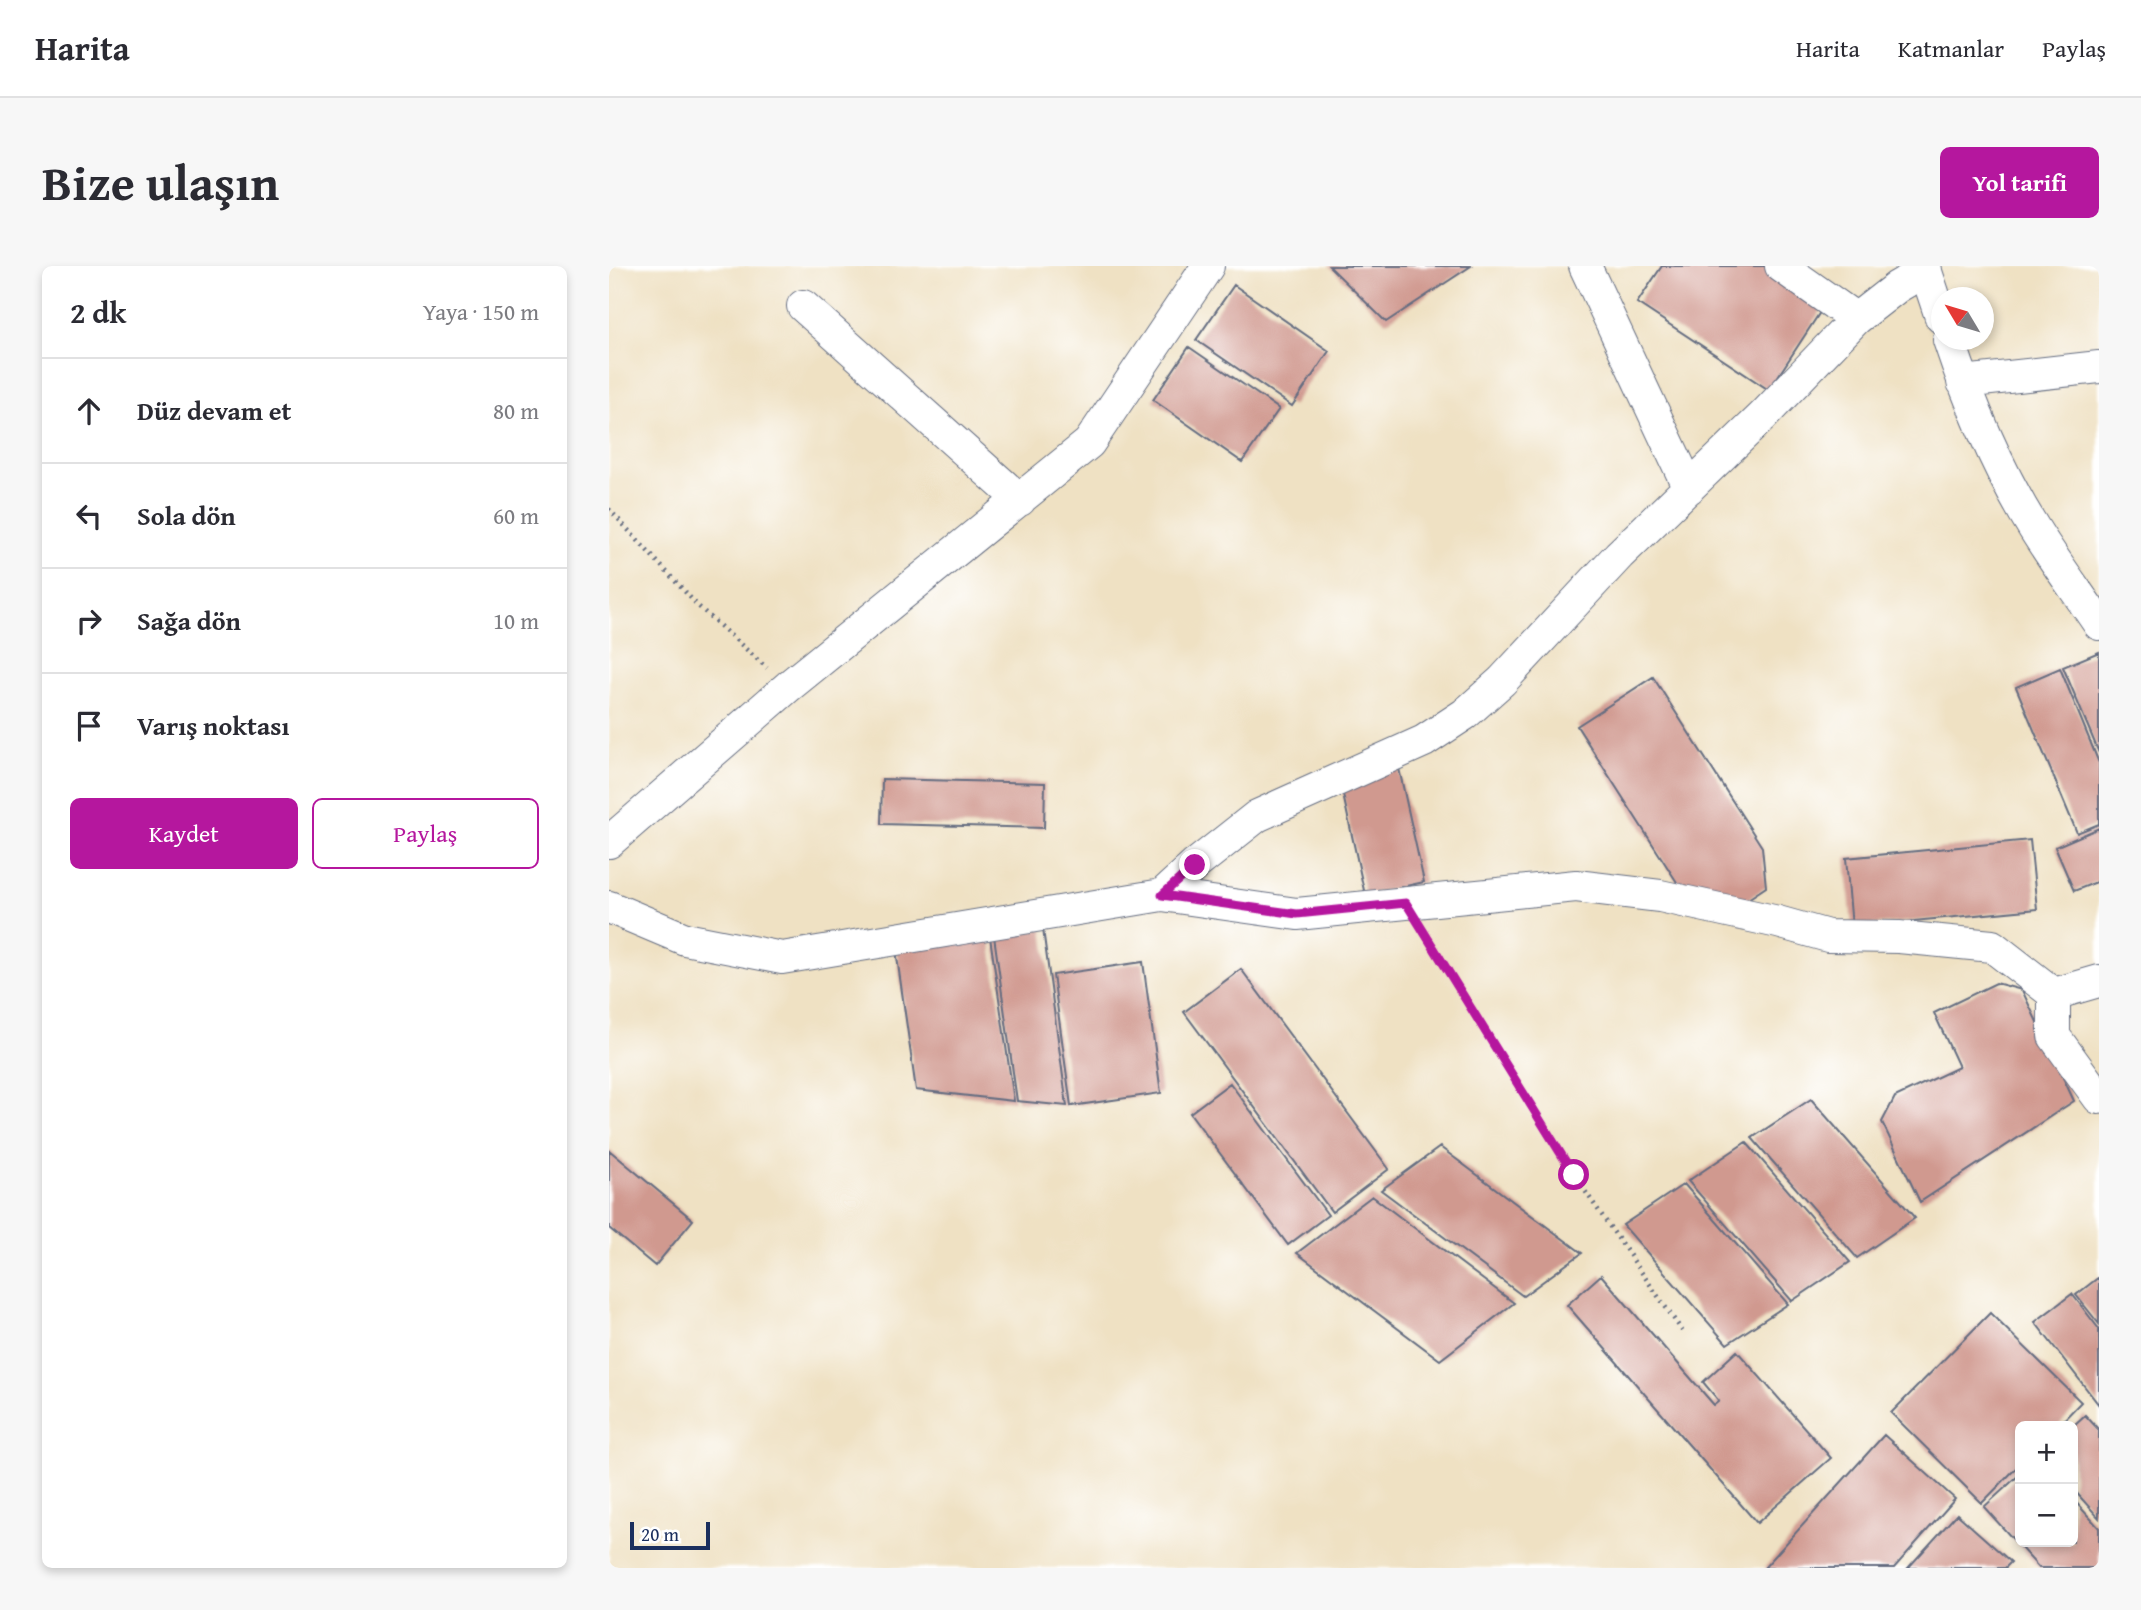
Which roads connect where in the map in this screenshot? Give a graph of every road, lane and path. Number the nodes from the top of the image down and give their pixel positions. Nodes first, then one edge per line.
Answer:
1 (1208, 266) edge
2 (1585, 266) edge
3 (1781, 266) edge
4 (1925, 268) edge
5 (1931, 287) edge
6 (803, 306) dead end
7 (1856, 318) junction
8 (1952, 350) edge
9 (2099, 367) edge
10 (1963, 382) junction
11 (1689, 488) junction
12 (1020, 500) junction
13 (609, 509) edge
14 (2099, 624) edge
15 (789, 686) junction
16 (609, 842) edge
17 (1162, 895) junction
18 (1406, 903) junction
19 (609, 907) edge
20 (2099, 981) edge
21 (2055, 994) junction
22 (2099, 1098) edge
23 (1685, 1335) dead end

1 - 12 street
2 - 11 street
3 - 7 street
4 - 5 street
4 - 7 street
6 - 12 street
7 - 11 street
8 - 10 street
9 - 10 street
10 - 14 street
11 - 17 street
12 - 15 street
13 - 15 path
15 - 16 street
17 - 18 street
17 - 19 street
18 - 21 street
18 - 23 path
20 - 21 street
21 - 22 street

